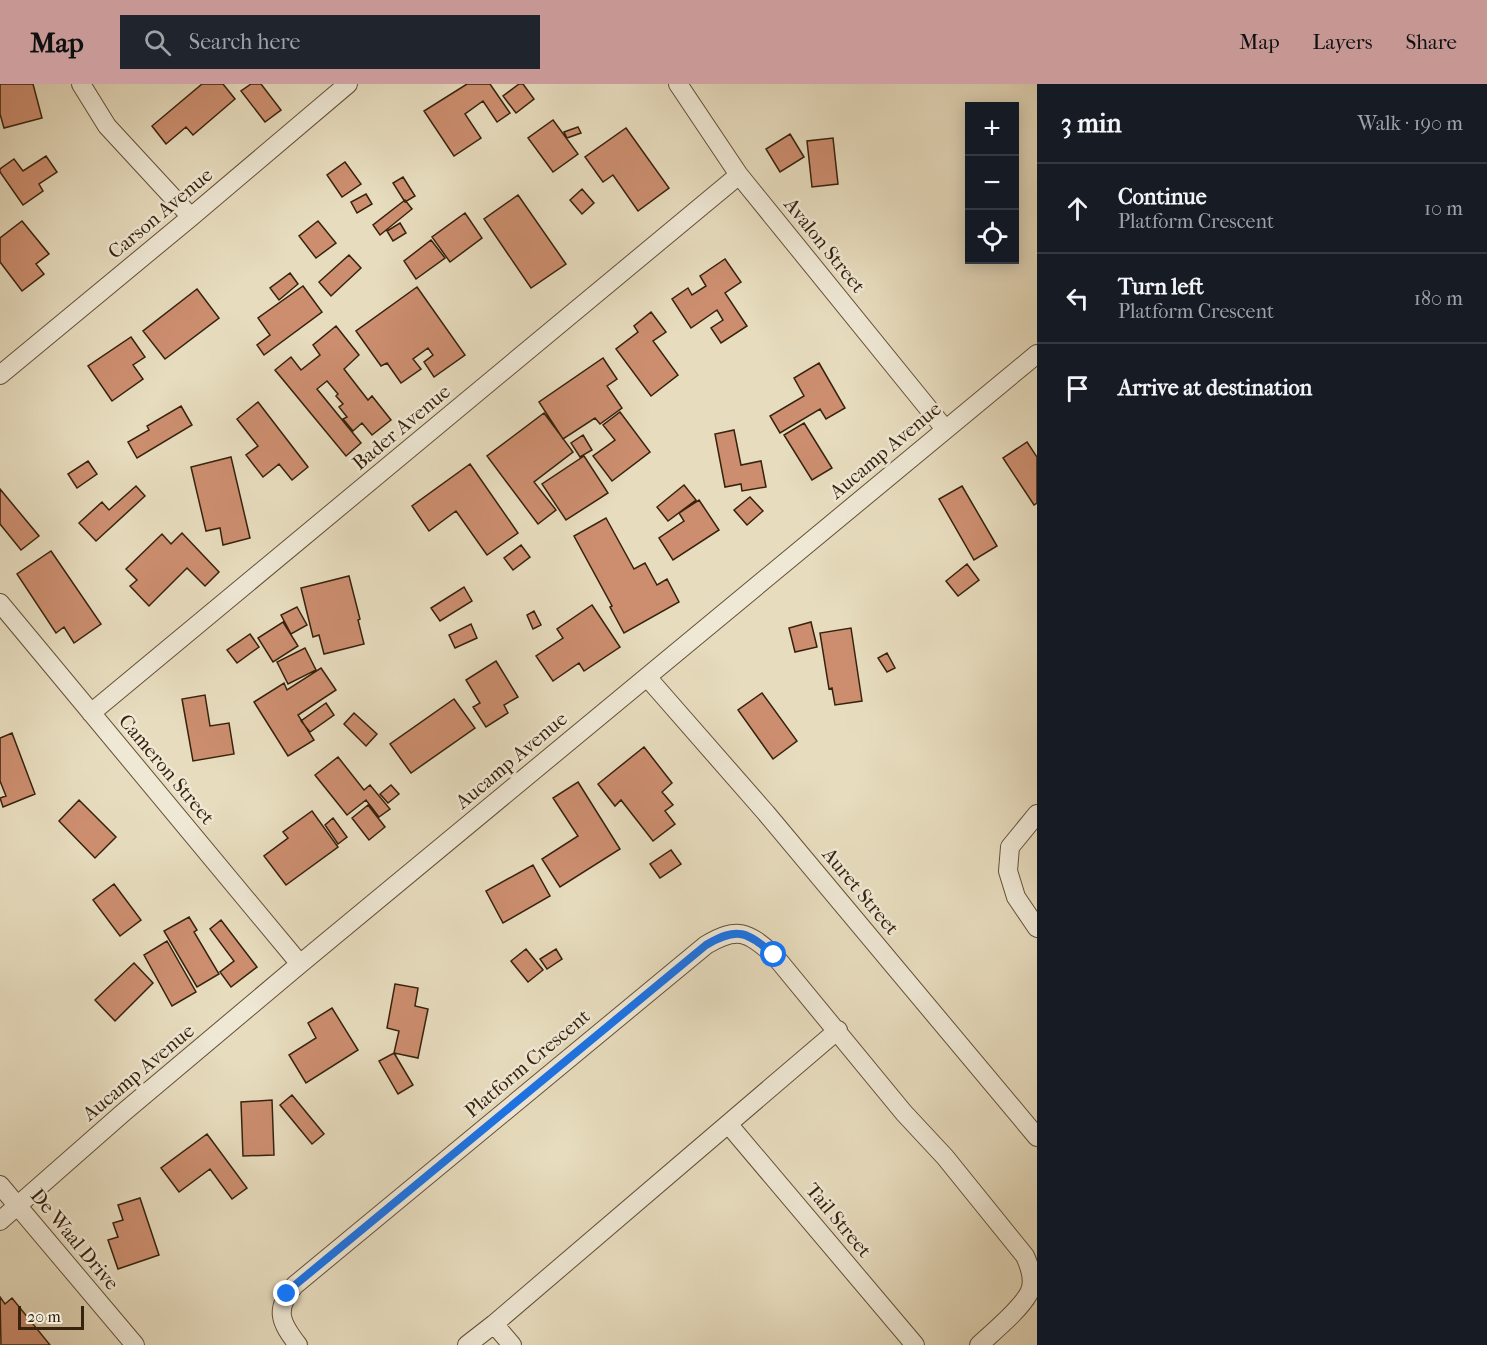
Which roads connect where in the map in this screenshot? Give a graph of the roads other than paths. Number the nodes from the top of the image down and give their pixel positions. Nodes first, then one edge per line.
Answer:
1 (81, 84) edge
2 (348, 84) edge
3 (678, 84) edge
4 (739, 175) junction
5 (191, 217) junction
6 (1037, 354) edge
7 (0, 375) edge
8 (945, 429) junction
9 (0, 603) edge
10 (647, 677) junction
11 (91, 713) junction
12 (1037, 814) edge
13 (1037, 928) edge
14 (300, 964) junction
15 (838, 1030) junction
16 (729, 1125) junction
17 (1037, 1137) edge
18 (0, 1185) edge
19 (18, 1206) junction
20 (0, 1221) edge
21 (494, 1324) junction
22 (135, 1345) edge
23 (298, 1345) edge
24 (467, 1345) edge
25 (512, 1345) edge
26 (915, 1345) edge
27 (980, 1345) edge

1 - 5 street
2 - 5 street, Carson Avenue
3 - 4 street, Avalon Street
4 - 8 street, Avalon Street
4 - 11 street, Bader Avenue
5 - 7 street, Carson Avenue
6 - 8 street, Aucamp Avenue
8 - 10 street, Aucamp Avenue
9 - 11 street, Cameron Street
10 - 14 street, Aucamp Avenue
10 - 17 street, Auret Street
11 - 14 street, Cameron Street
12 - 13 street
14 - 19 street, Aucamp Avenue
15 - 16 street
15 - 23 street, Platform Crescent
15 - 27 street, Platform Crescent
16 - 21 street
16 - 26 street, Tail Street
18 - 19 street, De Waal Drive
19 - 20 street, Aucamp Avenue
19 - 22 street, De Waal Drive
21 - 24 street
21 - 25 street

